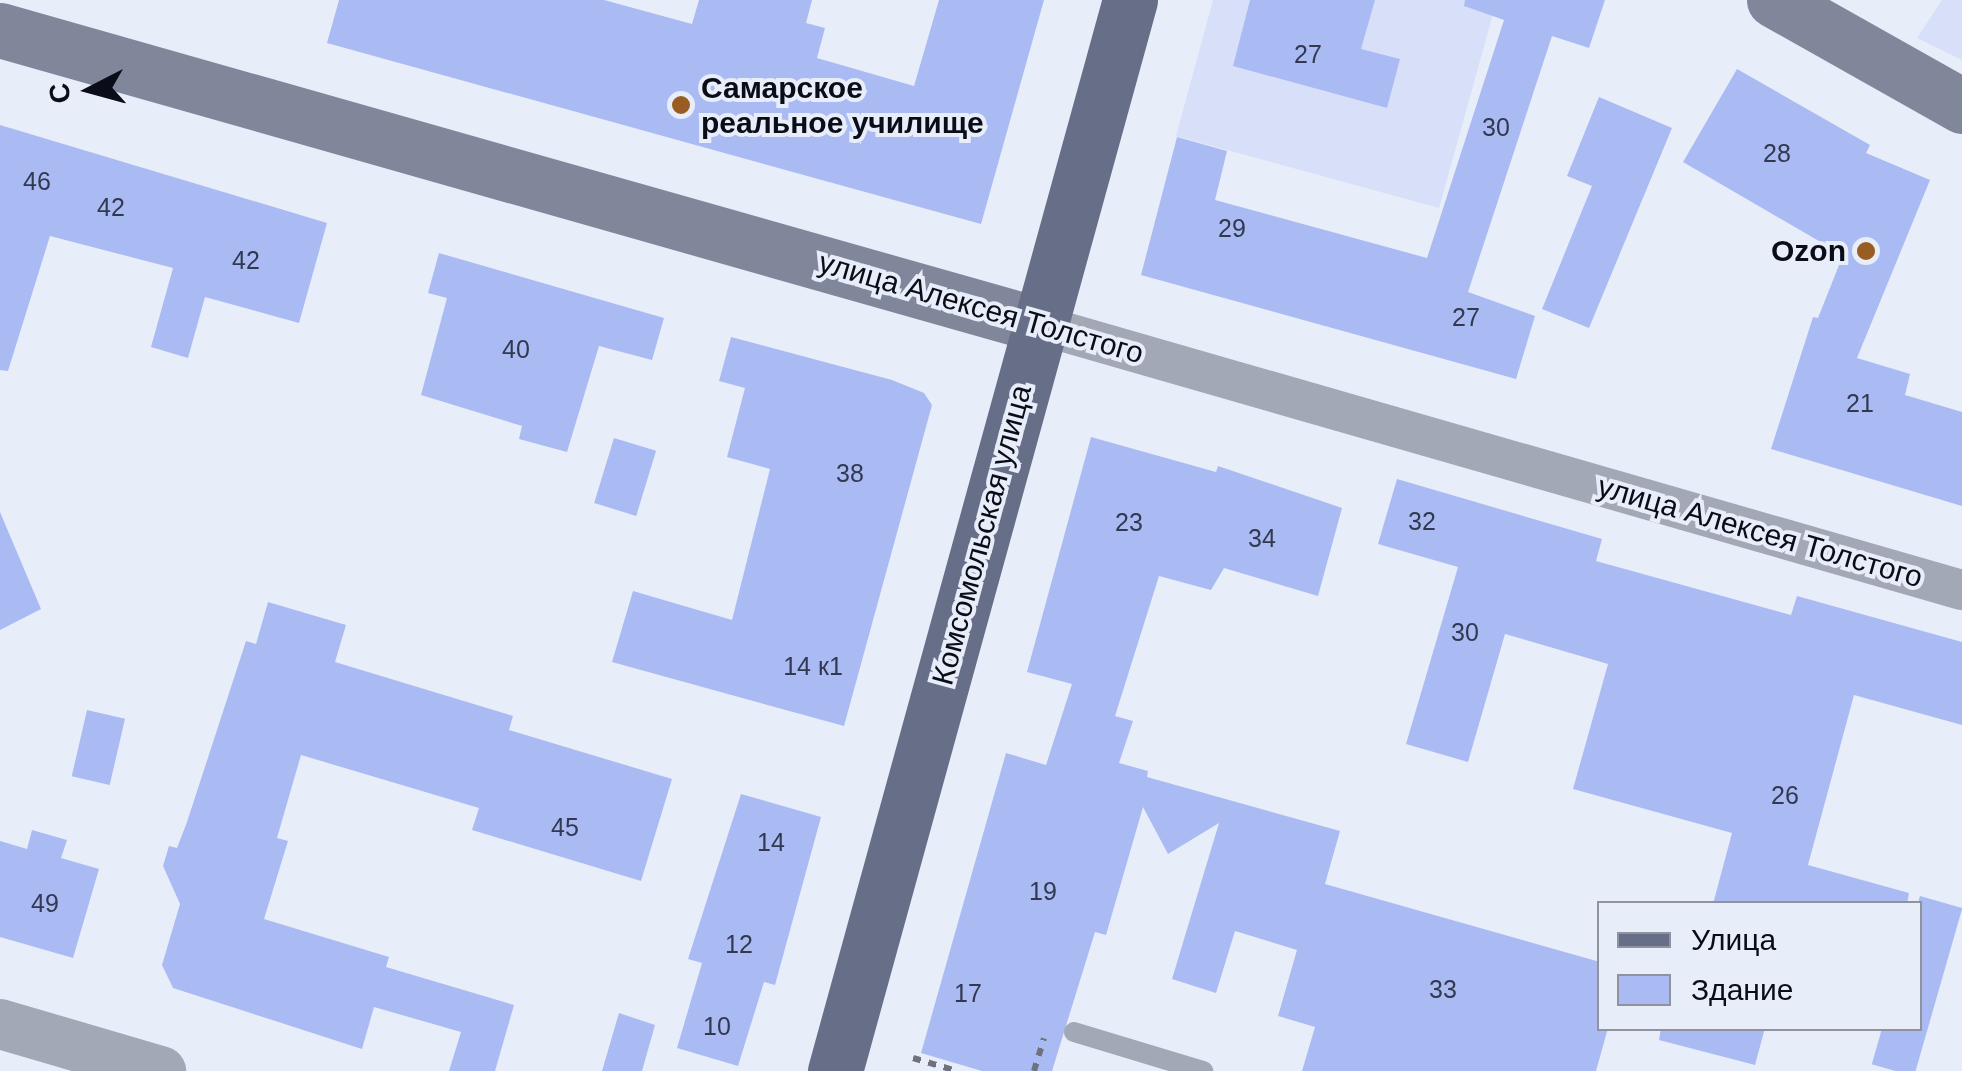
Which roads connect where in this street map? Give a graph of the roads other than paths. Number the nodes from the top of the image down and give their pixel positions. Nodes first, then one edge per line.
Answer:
1 (1130, 0) edge
2 (1774, 0) edge
3 (0, 30) edge
4 (1959, 100) edge
5 (1040, 326) junction
6 (1962, 590) edge
7 (0, 1024) edge
8 (1074, 1032) dead end
9 (160, 1071) edge
10 (834, 1071) edge
11 (1203, 1071) edge

1 - 5 main road, Комсомольская улица
2 - 4 main road
3 - 5 main road, улица Алексея Толстого
5 - 6 street, улица Алексея Толстого
5 - 10 main road, Комсомольская улица
7 - 9 street
8 - 11 lane

